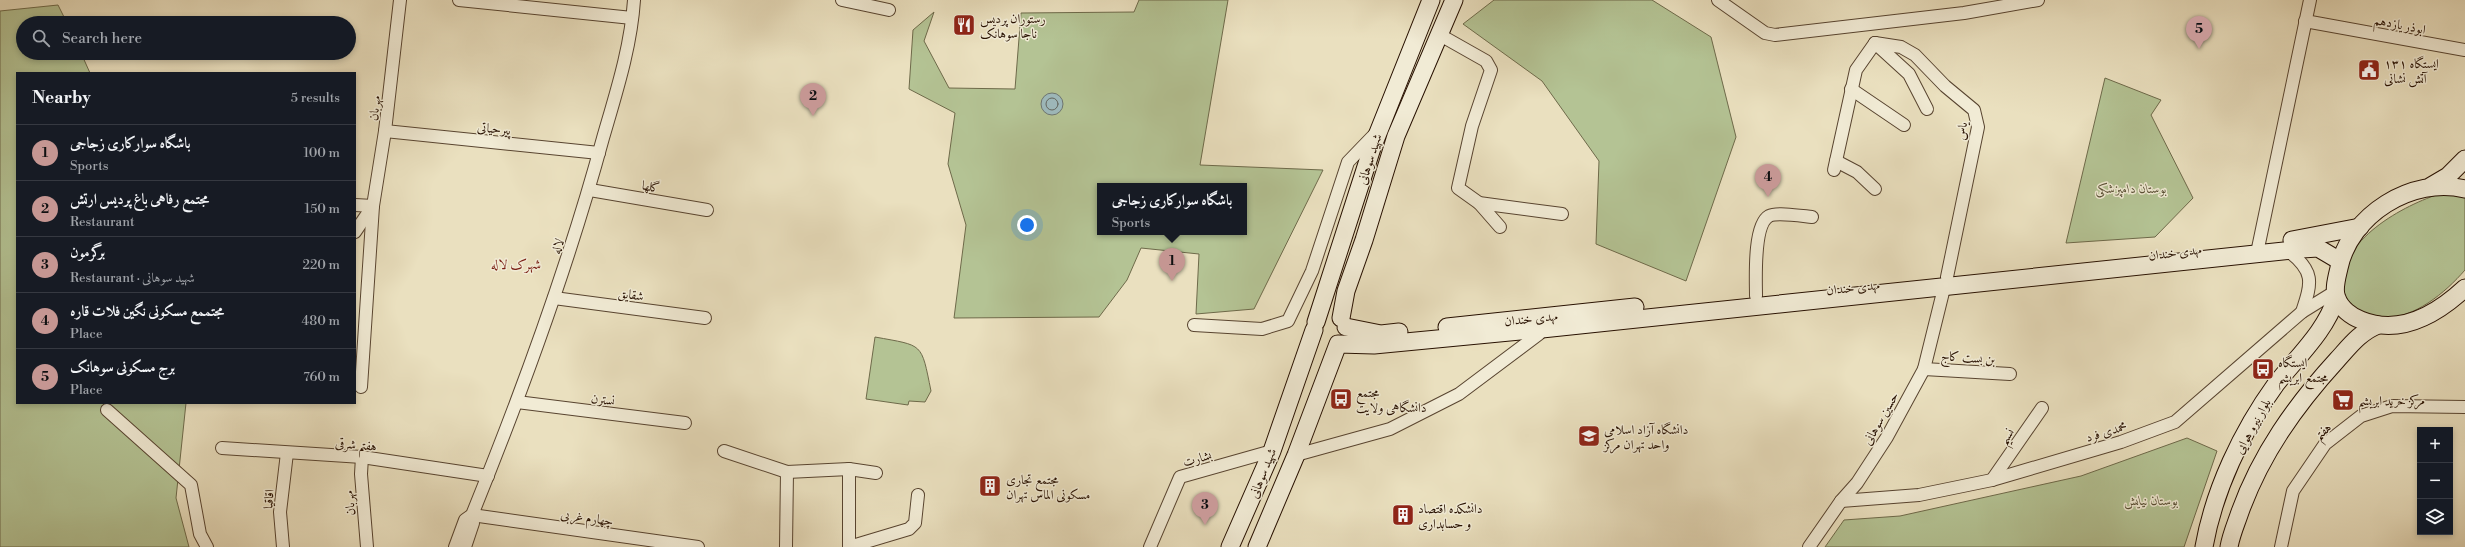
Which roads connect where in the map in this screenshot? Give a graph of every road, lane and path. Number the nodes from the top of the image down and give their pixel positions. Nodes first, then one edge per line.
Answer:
1 (400, 0) edge
2 (459, 0) edge
3 (634, 0) edge
4 (842, 0) edge
5 (1431, 0) edge
6 (1454, 0) edge
7 (1718, 0) edge
8 (2038, 0) edge
9 (2310, 0) edge
10 (889, 10) dead end
11 (632, 18) junction
12 (2305, 21) junction
13 (1440, 35) junction
14 (1875, 43) junction
15 (2465, 50) edge
16 (1851, 89) junction
17 (1928, 109) dead end
18 (1904, 125) dead end
19 (385, 131) junction
20 (1378, 131) junction
21 (1396, 136) junction
22 (599, 153) junction
23 (2465, 159) edge
24 (2428, 188) junction
25 (2465, 189) edge
26 (590, 190) junction
27 (1875, 190) dead end
28 (1479, 203) junction
29 (356, 204) edge
30 (373, 206) junction
31 (707, 210) dead end
32 (1562, 214) dead end
33 (1812, 217) dead end
34 (1500, 227) dead end
35 (2360, 227) junction
36 (356, 231) edge
37 (2259, 247) junction
38 (2287, 250) junction
39 (2340, 261) junction
40 (1946, 283) junction
41 (2465, 288) edge
42 (2336, 295) junction
43 (1756, 296) junction
44 (554, 298) junction
45 (2302, 312) junction
46 (705, 318) dead end
47 (1343, 323) junction
48 (1194, 325) dead end
49 (2378, 325) junction
50 (1315, 326) junction
51 (1539, 334) dead end
52 (360, 335) edge
53 (1338, 344) junction
54 (1924, 369) junction
55 (2010, 374) dead end
56 (361, 387) dead end
57 (518, 402) junction
58 (2465, 407) edge
59 (2042, 408) dead end
60 (107, 410) dead end
61 (685, 423) dead end
62 (222, 448) dead end
63 (724, 451) dead end
64 (1272, 451) junction
65 (287, 453) junction
66 (1296, 455) junction
67 (362, 457) junction
68 (849, 469) junction
69 (787, 472) junction
70 (876, 473) dead end
71 (488, 476) junction
72 (1992, 480) junction
73 (918, 495) dead end
74 (1840, 501) junction
75 (472, 515) junction
76 (207, 547) edge
77 (283, 547) edge
78 (367, 547) edge
79 (455, 547) edge
80 (464, 547) edge
81 (698, 547) edge
82 (786, 547) edge
83 (849, 547) edge
84 (1150, 547) edge
85 (1230, 547) edge
86 (1257, 547) edge
87 (1809, 547) edge
88 (2204, 547) edge
89 (2228, 547) edge
90 (2281, 547) edge

1 - 19 street, مهربان
2 - 11 street
3 - 11 street, لاله
4 - 10 street
5 - 20 main road, شهید سوهانی
6 - 13 main road, شهید سوهانی
7 - 8 street
9 - 12 street
11 - 22 street, لاله
12 - 15 street, ابوذر یازدهم
12 - 37 street
13 - 21 main road, شهید سوهانی
13 - 28 street
14 - 16 street
14 - 17 street
14 - 40 street, یاس
16 - 18 street
16 - 27 street
19 - 22 street, پیرحیاتی
19 - 30 street, مهربان
20 - 21 main road
20 - 48 street
20 - 50 main road, شهید سوهانی
21 - 47 main road, شهید سوهانی
22 - 26 street, لاله
23 - 24 main road
24 - 25 main road
24 - 35 main road, بلوار نیرو هوایی
26 - 31 street, گلها
26 - 44 street, لاله
28 - 32 street
28 - 34 street
29 - 30 street
30 - 36 street
30 - 52 street, مهربان
33 - 43 street
35 - 37 main road, مهدی خندان
35 - 39 main road, بلوار نیرو هوایی
37 - 38 main road, مهدی خندان
37 - 40 main road, مهدی خندان
38 - 39 main road, مهدی خندان
38 - 45 street
39 - 42 main road, بلوار نیرو هوایی
40 - 43 main road, مهدی خندان
40 - 53 main road, مهدی خندان
40 - 54 street, حسین سوهانی
41 - 49 main road
42 - 45 street, محمدی فرد
42 - 49 main road
42 - 88 main road, بلوار نیرو هوایی
43 - 47 main road, مهدی خندان
44 - 46 street, شقایق
44 - 57 street, لاله
45 - 72 street, محمدی فرد
47 - 50 main road
47 - 53 main road
49 - 89 main road, بلوار نیرو هوایی
50 - 53 main road
50 - 64 main road, شهید سوهانی
51 - 66 street
52 - 56 street, مهربان
53 - 66 main road, شهید سوهانی
54 - 55 street, بن بست کاج
54 - 74 street, حسین سوهانی
57 - 61 street, نسترن
57 - 71 street, لاله
58 - 90 street, هفتم
59 - 72 street, نسیم
60 - 76 street
62 - 65 street, هفتم شرقی
63 - 69 street
64 - 84 street, بشارت
64 - 85 main road, شهید سوهانی
65 - 67 street, هفتم شرقی
65 - 77 street, اقاقیا
66 - 86 main road, شهید سوهانی
67 - 71 street, هفتم شرقی
67 - 78 street, مهربان
68 - 69 street
68 - 70 street
68 - 83 street
69 - 82 street
71 - 75 street, لاله
72 - 74 street, محمدی فرد
73 - 83 street
74 - 87 street, حسین سوهانی
75 - 79 street, لاله
75 - 80 street, لاله
75 - 81 street, چهارم غربی

